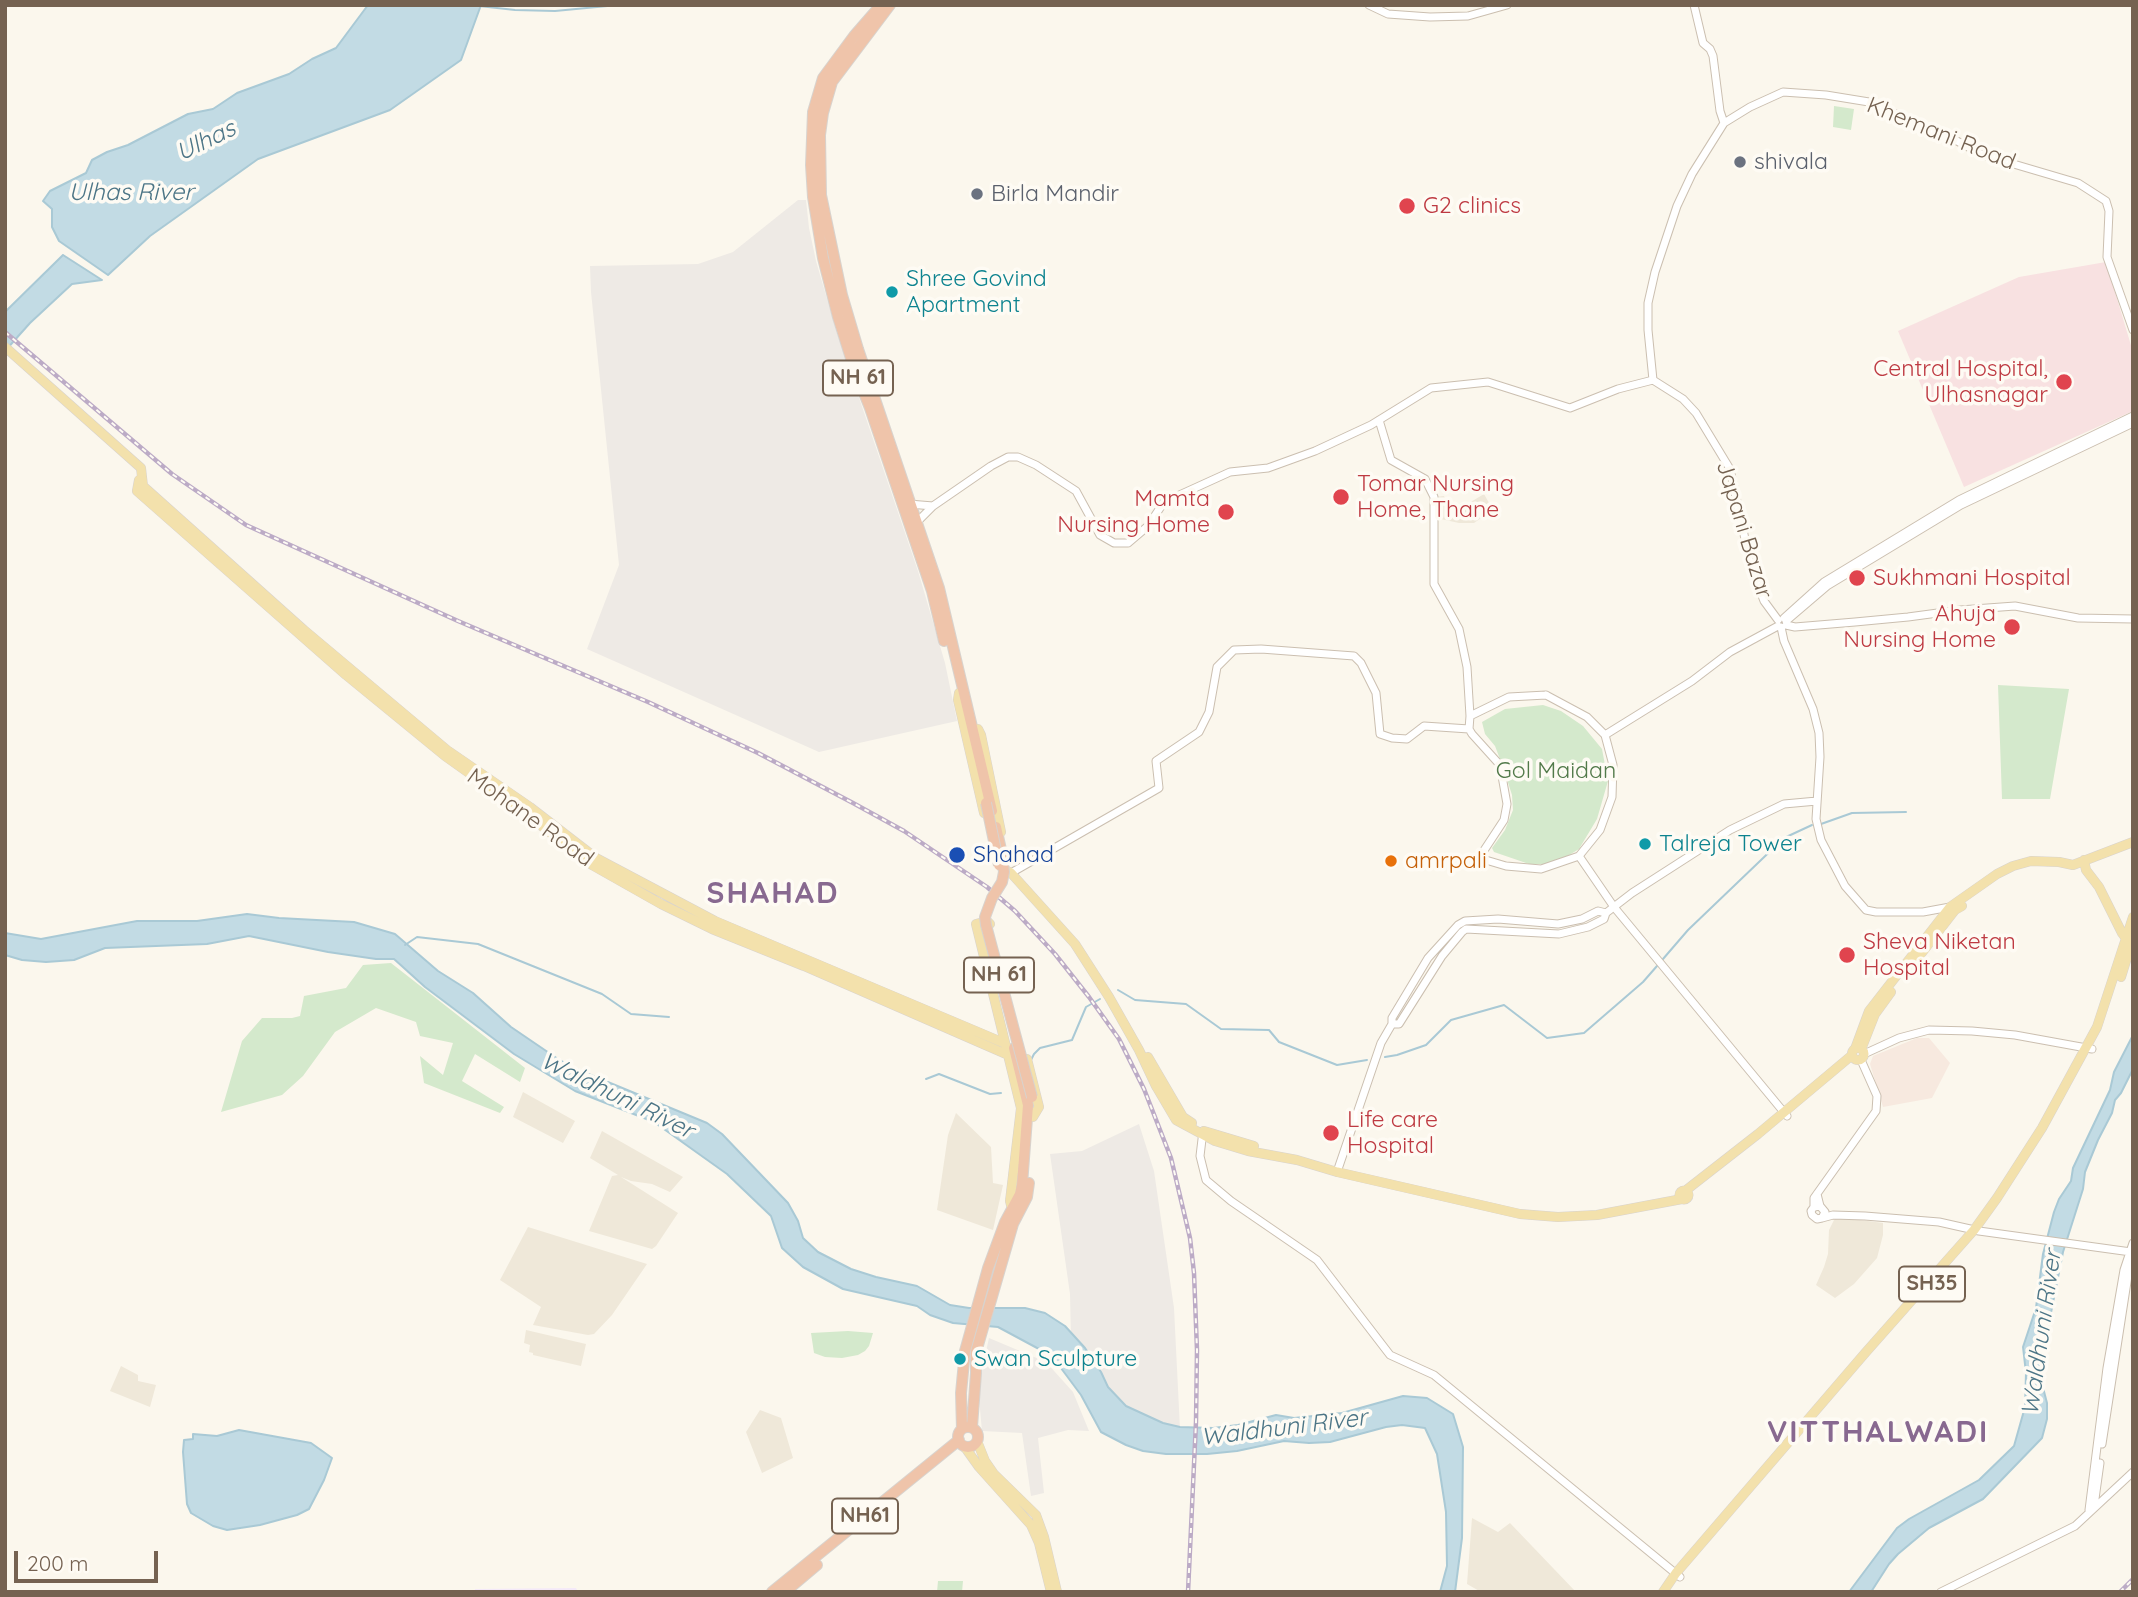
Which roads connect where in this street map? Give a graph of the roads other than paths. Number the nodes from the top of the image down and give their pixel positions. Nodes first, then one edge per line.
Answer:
1 (881, 5) edge
2 (890, 5) edge
3 (1369, 5) edge
4 (1507, 5) edge
5 (1694, 5) edge
6 (1724, 123) junction
7 (2133, 330) edge
8 (5, 347) edge
9 (854, 350) junction
10 (1653, 380) junction
11 (2133, 416) edge
12 (1379, 420) junction
13 (2133, 423) edge
14 (907, 505) junction
15 (933, 506) junction
16 (913, 523) junction
17 (2133, 619) edge
18 (1782, 623) junction
19 (948, 641) junction
20 (959, 694) junction
21 (1470, 716) junction
22 (973, 729) junction
23 (1469, 729) junction
24 (1605, 734) junction
25 (975, 747) junction
26 (1817, 801) junction
27 (523, 807) junction
28 (2133, 842) edge
29 (1579, 856) junction
30 (2085, 865) junction
31 (1014, 872) junction
32 (1614, 907) junction
33 (1952, 909) junction
34 (1606, 913) junction
35 (2133, 917) edge
36 (1580, 920) junction
37 (1527, 922) junction
38 (1538, 923) junction
39 (1473, 925) junction
40 (1584, 928) junction
41 (1525, 932) junction
42 (1537, 933) junction
43 (1455, 934) junction
44 (2130, 940) edge
45 (1427, 959) junction
46 (1436, 965) junction
47 (1392, 1024) junction
48 (1004, 1043) junction
49 (2090, 1048) junction
50 (1858, 1054) junction
51 (1008, 1055) junction
52 (1031, 1105) junction
53 (1785, 1114) junction
54 (1033, 1117) junction
55 (1203, 1133) junction
56 (1338, 1170) junction
57 (1017, 1207) junction
58 (1977, 1231) junction
59 (2133, 1242) edge
60 (2131, 1252) edge
61 (967, 1428) junction
62 (977, 1441) junction
63 (962, 1444) junction
64 (2133, 1472) edge
65 (917, 1477) junction
66 (2092, 1508) junction
67 (1678, 1575) junction
68 (773, 1591) edge
69 (785, 1592) edge
70 (1051, 1592) edge
71 (1057, 1592) edge
72 (1663, 1592) edge
73 (1669, 1592) edge
74 (1941, 1592) edge

1 - 9 highway, NH 61
2 - 9 highway, NH 61
3 - 4 street
5 - 6 street
6 - 7 street, Khemani Road
6 - 10 street
8 - 27 main road, Mohane Road
9 - 14 highway, NH 61
10 - 12 street
10 - 18 street, Japani Bazar
11 - 18 street
12 - 15 street
12 - 21 street
13 - 18 street
14 - 15 street
14 - 16 highway, NH 61
15 - 16 street
16 - 19 highway, NH 61
17 - 18 street
18 - 24 street
18 - 26 street, Japani Bazar
19 - 20 highway, NH 61
19 - 22 highway, NH 61
20 - 25 highway, NH 61
20 - 31 main road
21 - 23 street
21 - 24 street
22 - 25 highway, NH 61
22 - 31 main road
23 - 29 street
23 - 31 street
24 - 29 street
25 - 52 highway, NH 61, bridge
26 - 32 street
26 - 33 street, Japani Bazar
27 - 48 main road, Mohane Road
27 - 51 main road, Mohane Road
28 - 30 main road
29 - 32 street
30 - 33 main road
30 - 44 main road
31 - 55 main road
32 - 34 street
32 - 53 street
33 - 50 main road
34 - 36 street
34 - 40 street
35 - 44 main road, SH35
36 - 38 street
36 - 40 street
37 - 38 street
37 - 39 street
37 - 41 street
38 - 42 street
39 - 41 street
39 - 43 street
40 - 42 street
41 - 42 street
43 - 45 street
43 - 46 street
44 - 49 main road, SH35
45 - 46 street
45 - 47 street
46 - 47 street
47 - 56 street
48 - 51 main road
48 - 54 main road
49 - 50 street
49 - 58 main road, SH35
50 - 53 main road
50 - 58 street
51 - 57 main road
52 - 54 highway, NH 61
52 - 57 highway, NH 61
53 - 56 main road
54 - 57 highway, NH 61
55 - 56 main road
55 - 67 street
57 - 61 highway, NH 61
58 - 60 street
58 - 67 main road, SH35
59 - 60 street
60 - 66 street
61 - 62 highway
61 - 63 highway
62 - 63 highway, NH61
62 - 71 main road
63 - 65 highway, NH61
63 - 70 main road
64 - 66 street
65 - 68 highway, NH61
65 - 69 highway, NH61
66 - 74 street
67 - 72 main road, SH35
67 - 73 main road, SH35

